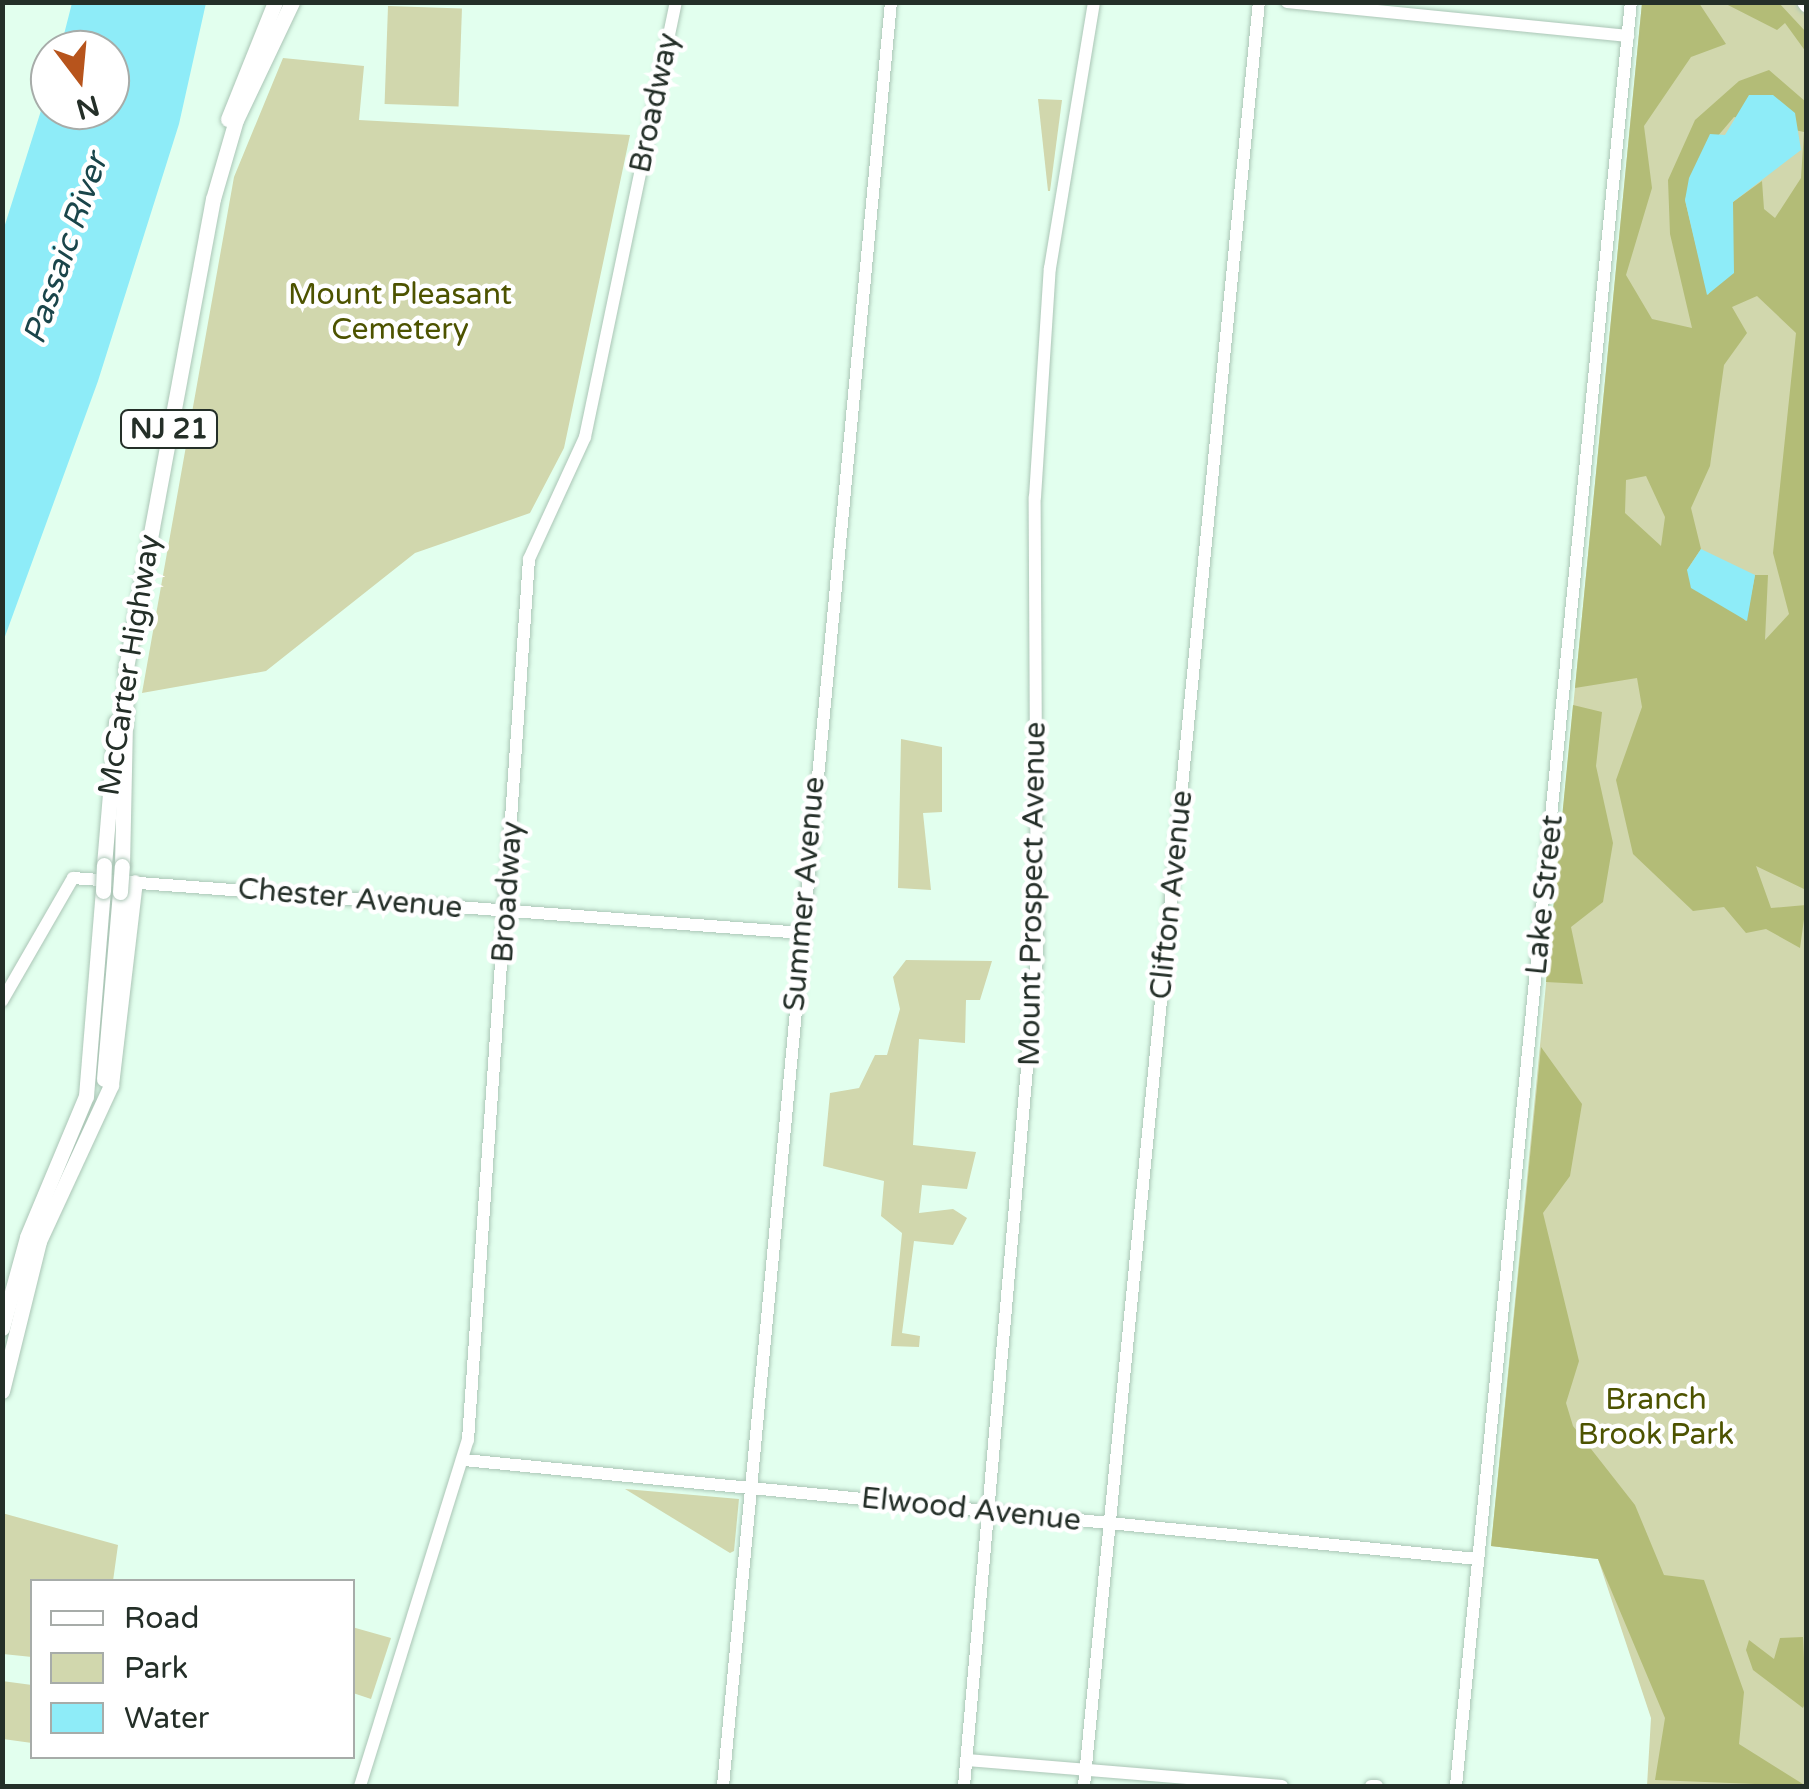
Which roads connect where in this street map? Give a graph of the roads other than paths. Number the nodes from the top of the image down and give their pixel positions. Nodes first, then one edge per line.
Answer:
1 (274, 2) edge
2 (292, 2) edge
3 (676, 2) edge
4 (891, 2) edge
5 (1094, 2) edge
6 (1259, 2) edge
7 (1288, 2) edge
8 (1631, 2) edge
9 (1628, 36) junction
10 (135, 882) junction
11 (112, 891) junction
12 (507, 912) junction
13 (802, 932) junction
14 (2, 1001) edge
15 (81, 1134) junction
16 (2, 1328) edge
17 (2, 1391) edge
18 (464, 1460) junction
19 (750, 1489) junction
20 (991, 1512) junction
21 (1110, 1524) junction
22 (1478, 1560) junction
23 (967, 1760) junction
24 (1085, 1779) edge
25 (360, 1786) edge
26 (723, 1786) edge
27 (964, 1786) edge
28 (1282, 1786) edge
29 (1456, 1786) edge

1 - 11 highway, McCarter Highway / NJ 21, bridge
2 - 11 highway, McCarter Highway / NJ 21, bridge
3 - 12 street, Broadway
4 - 13 street, Summer Avenue
5 - 20 street, Mount Prospect Avenue
6 - 21 street, Clifton Avenue
7 - 9 street
8 - 9 street, Lake Street
9 - 22 street, Lake Street
10 - 12 street, Chester Avenue
10 - 14 street, Chester Avenue
10 - 15 highway
11 - 15 highway, McCarter Highway / NJ 21
11 - 15 highway, McCarter Highway / NJ 21
12 - 13 street, Chester Avenue
12 - 18 street, Broadway
13 - 19 street, Summer Avenue
15 - 16 highway, McCarter Highway / NJ 21
15 - 17 highway, NJ 21
18 - 19 street, Elwood Avenue
18 - 25 street, Broadway
19 - 20 street, Elwood Avenue
19 - 26 street, Summer Avenue
20 - 21 street, Elwood Avenue
20 - 23 street, Mount Prospect Avenue
21 - 22 street, Elwood Avenue
21 - 24 street, Clifton Avenue
22 - 29 street, Lake Street
23 - 24 street
23 - 27 street, Mount Prospect Avenue
24 - 28 street

